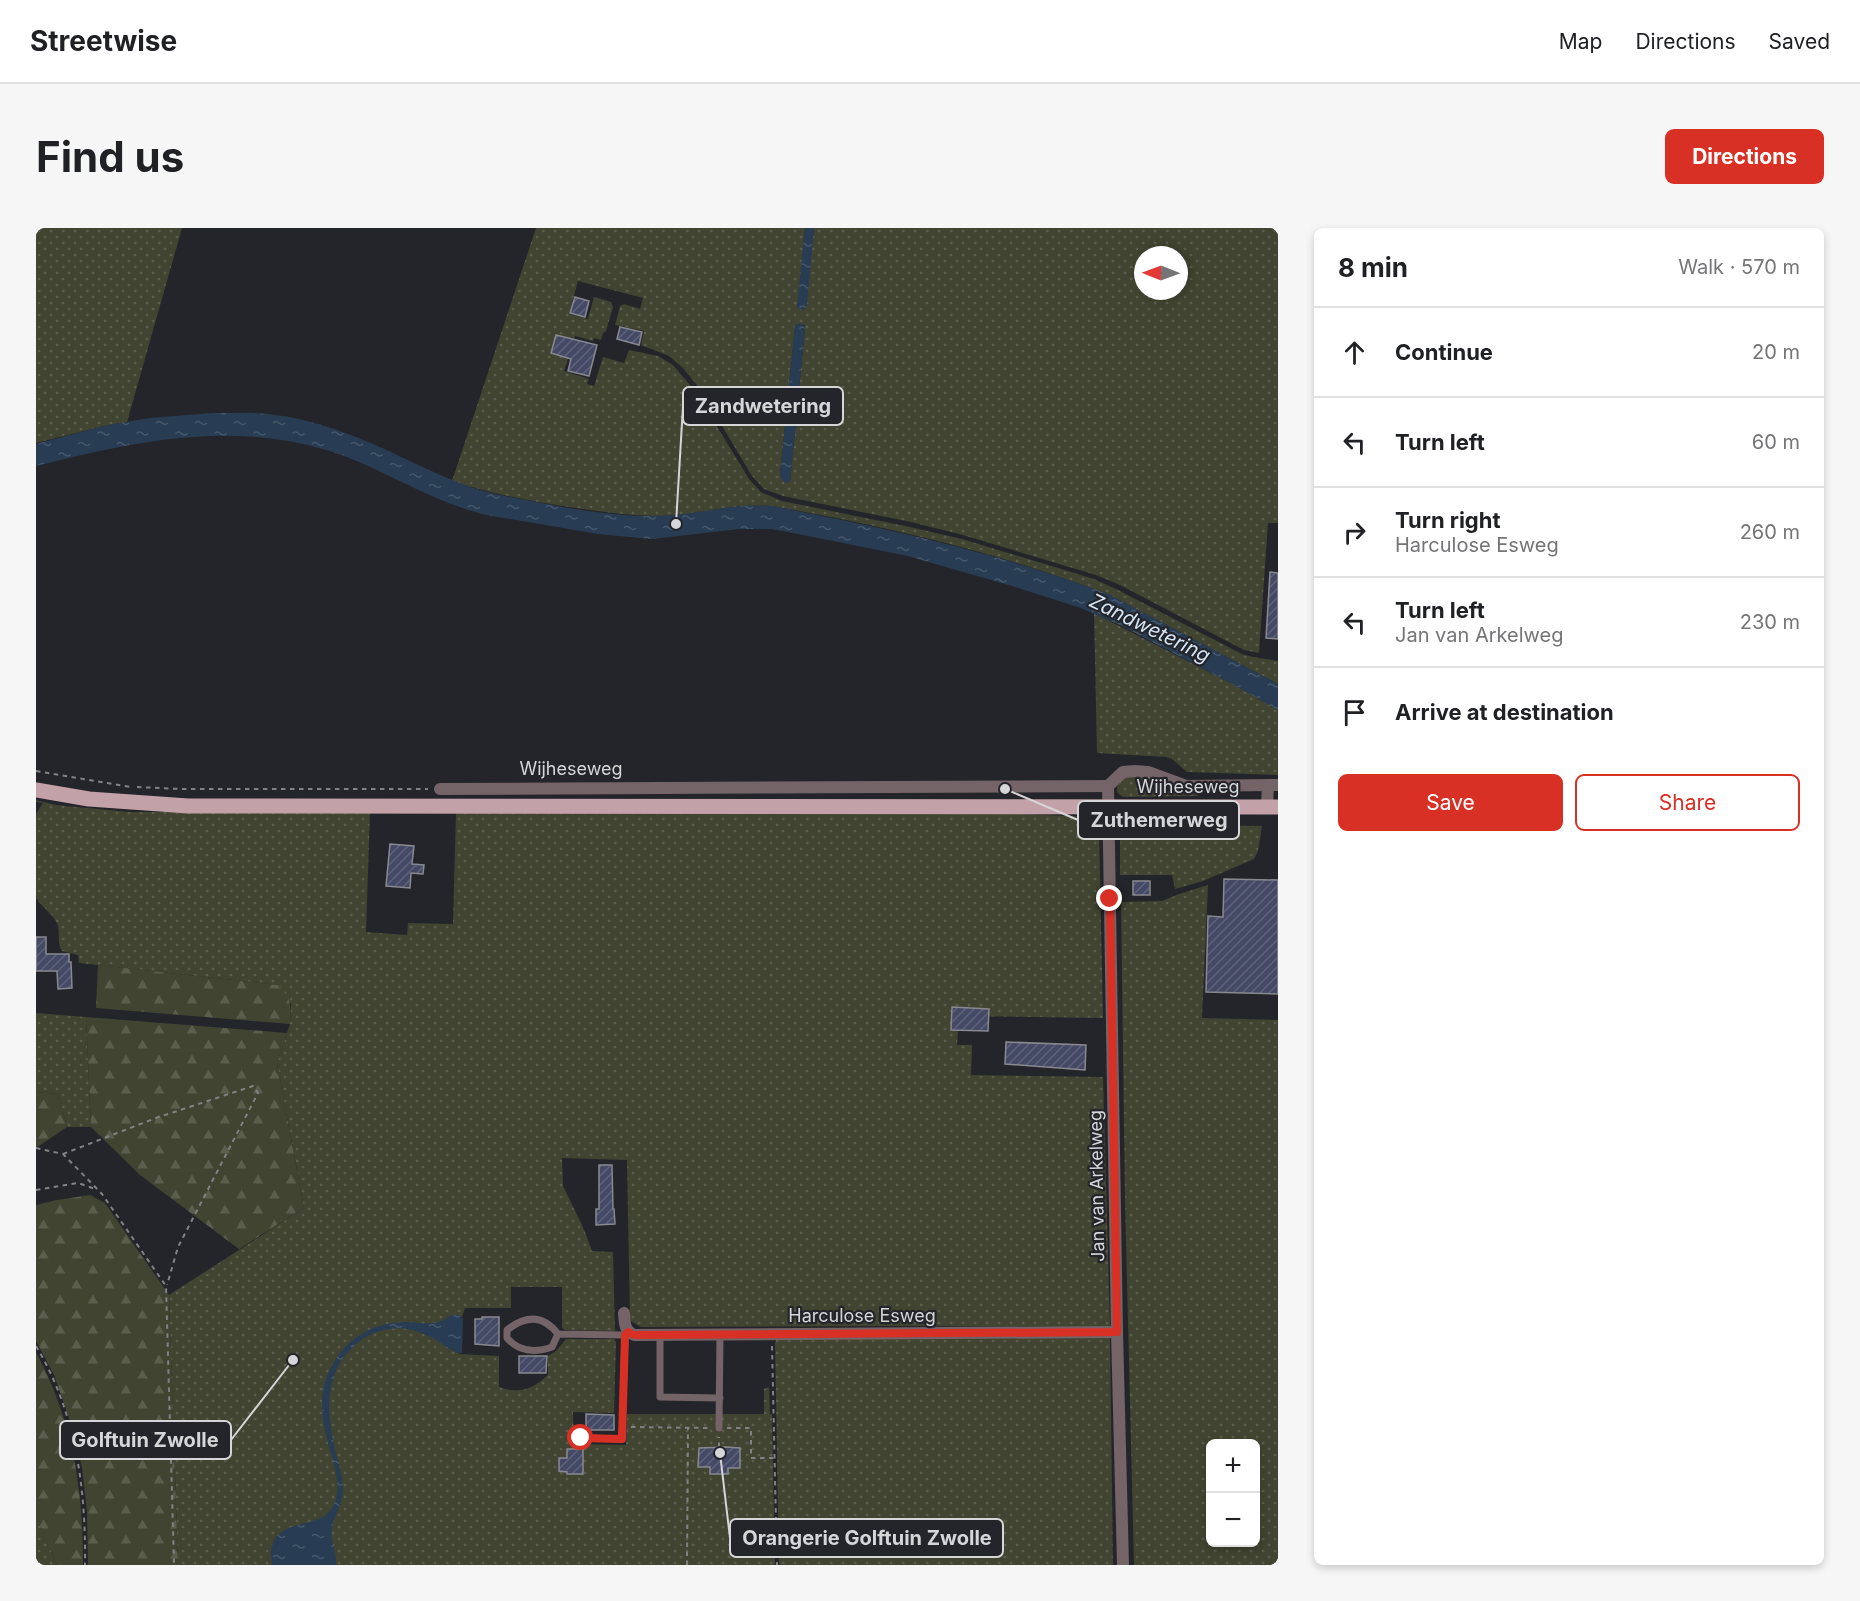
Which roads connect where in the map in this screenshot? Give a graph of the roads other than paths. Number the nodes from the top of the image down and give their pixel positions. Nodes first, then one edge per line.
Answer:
1 (1273, 785) edge
2 (1108, 786) junction
3 (441, 789) road end
4 (36, 790) edge
5 (1108, 806) junction
6 (1273, 806) edge
7 (624, 1313) dead end
8 (1117, 1332) junction
9 (558, 1334) junction
10 (627, 1334) junction
11 (660, 1335) junction
12 (720, 1335) junction
13 (720, 1398) junction
14 (719, 1428) road end
15 (581, 1438) dead end
16 (1123, 1565) edge

1 - 2 street, Wijheseweg
1 - 6 street, Wijheseweg
2 - 3 street, Wijheseweg
2 - 5 street
4 - 5 main road, Wijheseweg
5 - 6 main road, Wijheseweg
5 - 8 street, Jan van Arkelweg
7 - 10 street
8 - 12 street, Harculose Esweg
8 - 16 street, Jan van Arkelweg
9 - 9 lane
9 - 10 lane
10 - 11 street, Harculose Esweg
10 - 15 lane
11 - 12 street, Harculose Esweg
11 - 13 lane
12 - 13 lane
13 - 14 lane

